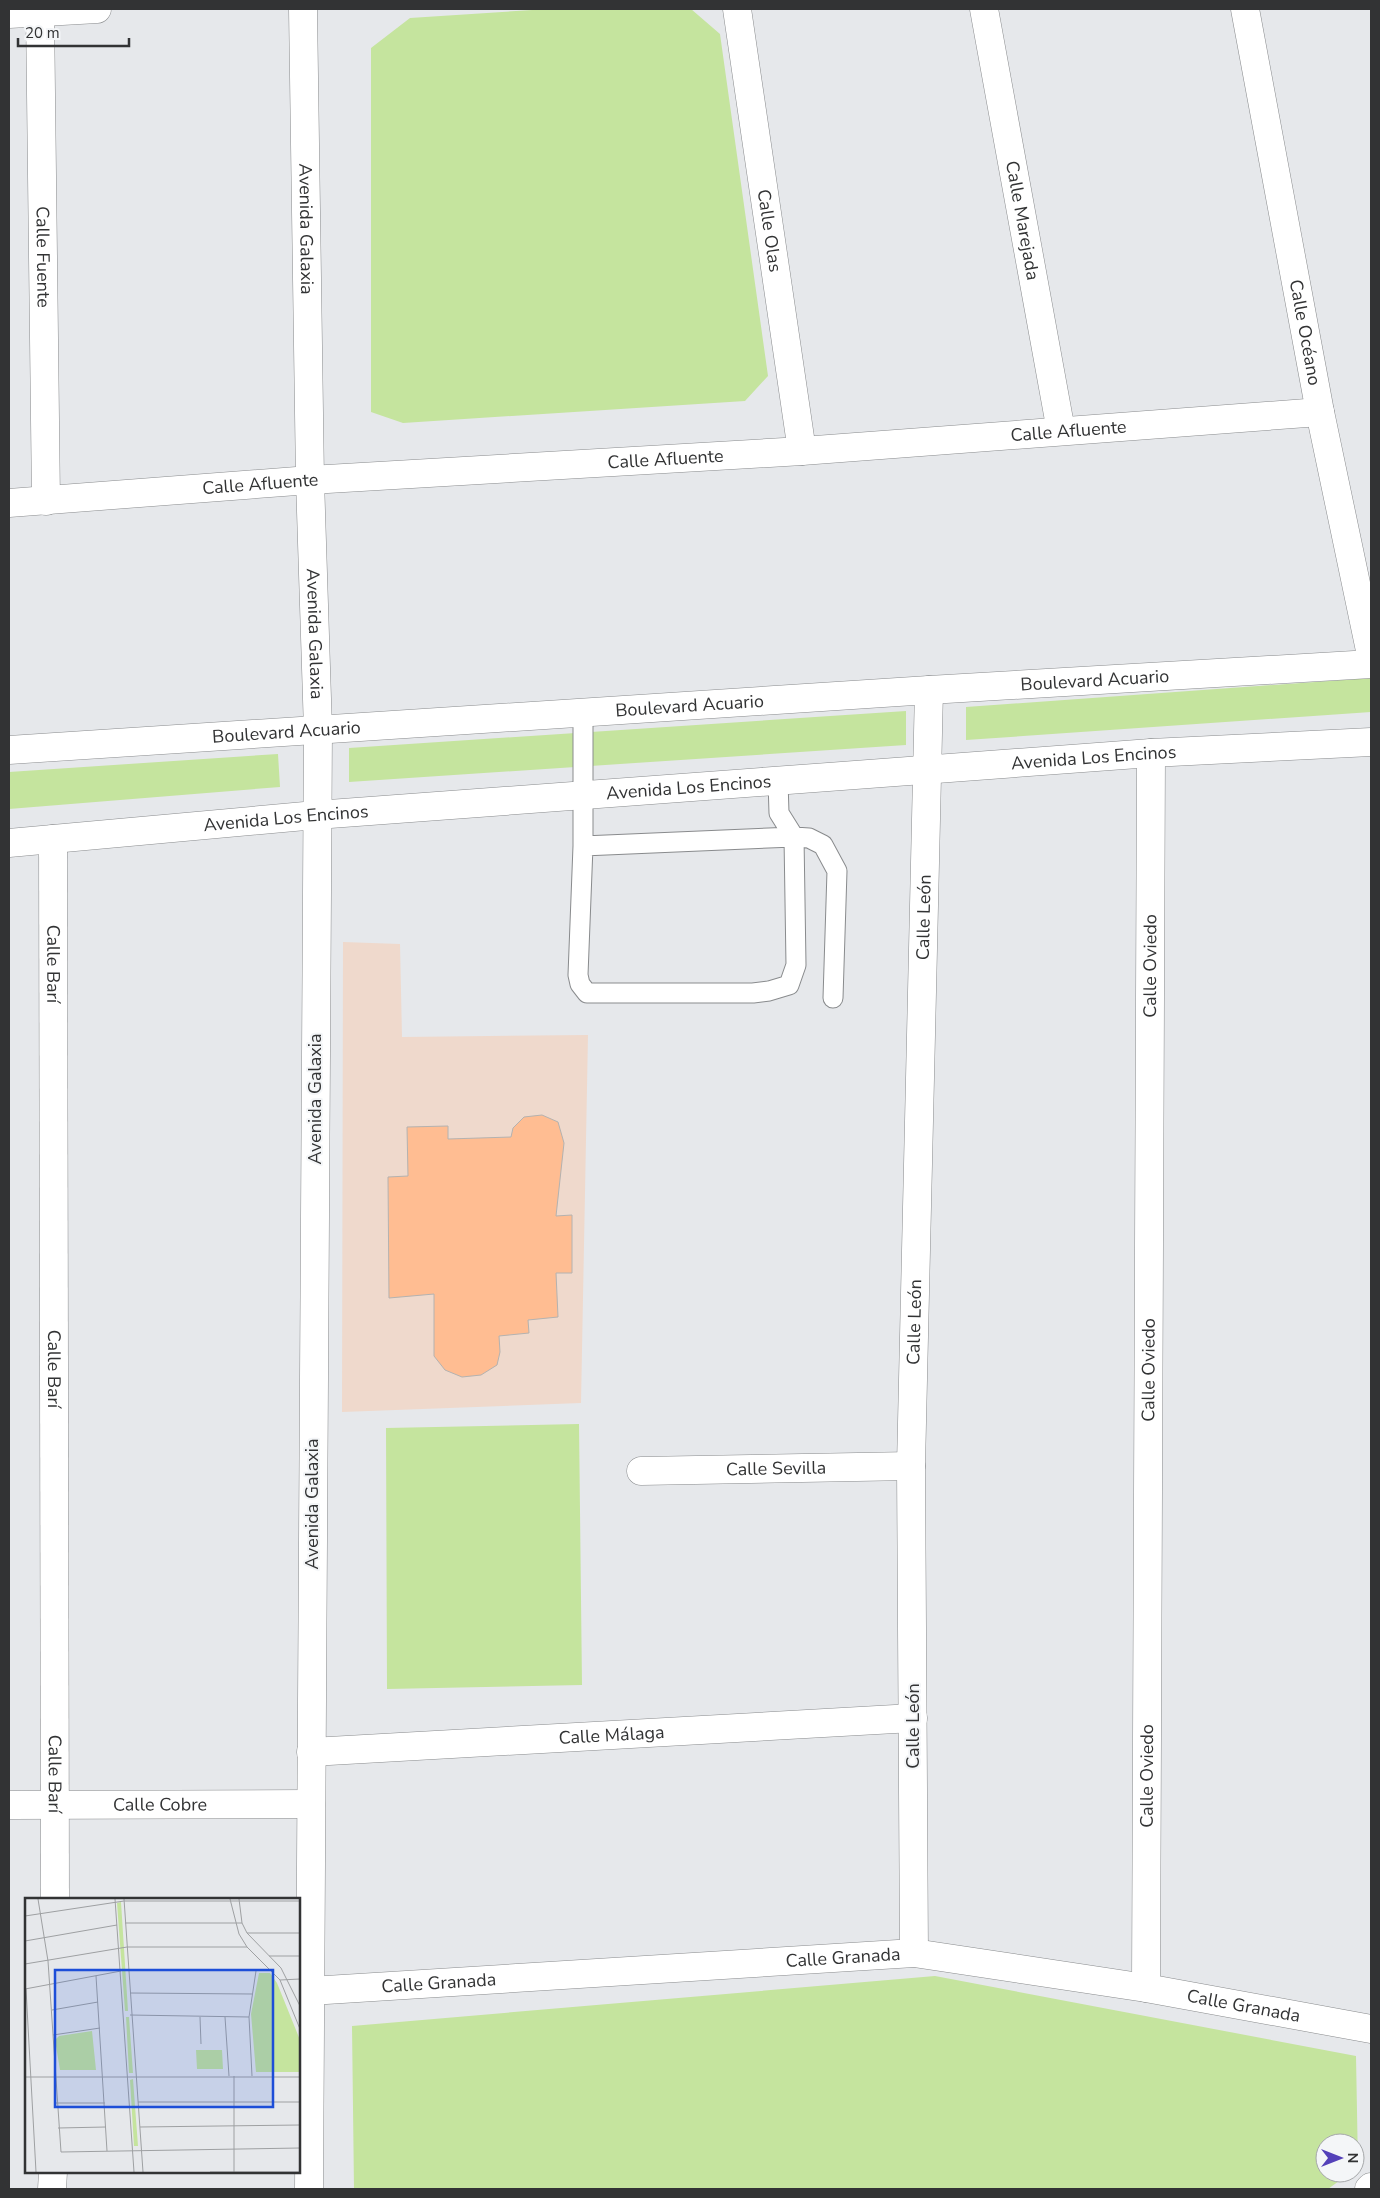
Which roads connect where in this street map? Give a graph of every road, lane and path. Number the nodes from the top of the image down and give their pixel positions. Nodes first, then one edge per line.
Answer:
1 (97, 9) edge
2 (303, 9) edge
3 (737, 9) edge
4 (984, 9) edge
5 (1245, 9) edge
6 (40, 12) junction
7 (9, 14) edge
8 (1320, 412) junction
9 (1061, 431) junction
10 (802, 451) junction
11 (310, 480) junction
12 (46, 501) junction
13 (9, 503) edge
14 (1371, 655) edge
15 (1371, 664) edge
16 (929, 690) junction
17 (583, 713) junction
18 (318, 730) junction
19 (1371, 742) edge
20 (9, 750) edge
21 (1151, 753) junction
22 (928, 770) junction
23 (778, 781) junction
24 (582, 796) junction
25 (316, 815) junction
26 (794, 837) junction
27 (53, 839) junction
28 (9, 843) edge
29 (583, 846) junction
30 (832, 998) dead end
31 (911, 1466) junction
32 (641, 1471) dead end
33 (913, 1718) junction
34 (311, 1752) junction
35 (56, 1804) junction
36 (311, 1804) junction
37 (9, 1805) edge
38 (55, 1898) edge
39 (914, 1952) junction
40 (1146, 1988) junction
41 (310, 1992) junction
42 (1371, 2029) edge
43 (52, 2173) edge
44 (52, 2189) edge
45 (309, 2189) edge

1 - 6 street
2 - 11 street, Avenida Galaxia
3 - 10 street, Calle Olas
4 - 9 street, Calle Marejada
5 - 8 street, Calle Océano
6 - 7 street
6 - 12 street, Calle Fuente
8 - 9 street, Calle Afluente
8 - 14 street, Calle Océano
9 - 10 street, Calle Afluente
10 - 11 street, Calle Afluente
11 - 12 street, Calle Afluente
11 - 18 street, Avenida Galaxia
12 - 13 street, Calle Afluente
15 - 16 street, Boulevard Acuario
16 - 17 street, Boulevard Acuario
16 - 22 street, Calle León
17 - 18 street, Boulevard Acuario
17 - 24 lane
18 - 20 street, Boulevard Acuario
18 - 25 street, Avenida Galaxia
19 - 21 street, Avenida Los Encinos
21 - 22 street, Avenida Los Encinos
21 - 40 street, Calle Oviedo
22 - 23 street, Avenida Los Encinos
22 - 31 street, Calle León
23 - 24 street, Avenida Los Encinos
23 - 26 lane
24 - 25 street, Avenida Los Encinos
24 - 29 lane
25 - 27 street, Avenida Los Encinos
25 - 34 street, Avenida Galaxia
26 - 29 lane
26 - 29 lane
26 - 30 lane
27 - 28 street, Avenida Los Encinos
27 - 35 street, Calle Barí
31 - 32 street, Calle Sevilla
31 - 33 street, Calle León
33 - 34 street, Calle Málaga
33 - 39 street, Calle León
34 - 36 street, Avenida Galaxia
35 - 36 street, Calle Cobre
35 - 37 street, Calle Cobre
35 - 38 street, Calle Barí
36 - 41 street, Avenida Galaxia
39 - 40 street, Calle Granada
39 - 41 street, Calle Granada
40 - 42 street, Calle Granada
41 - 45 street, Avenida Galaxia
43 - 44 street

